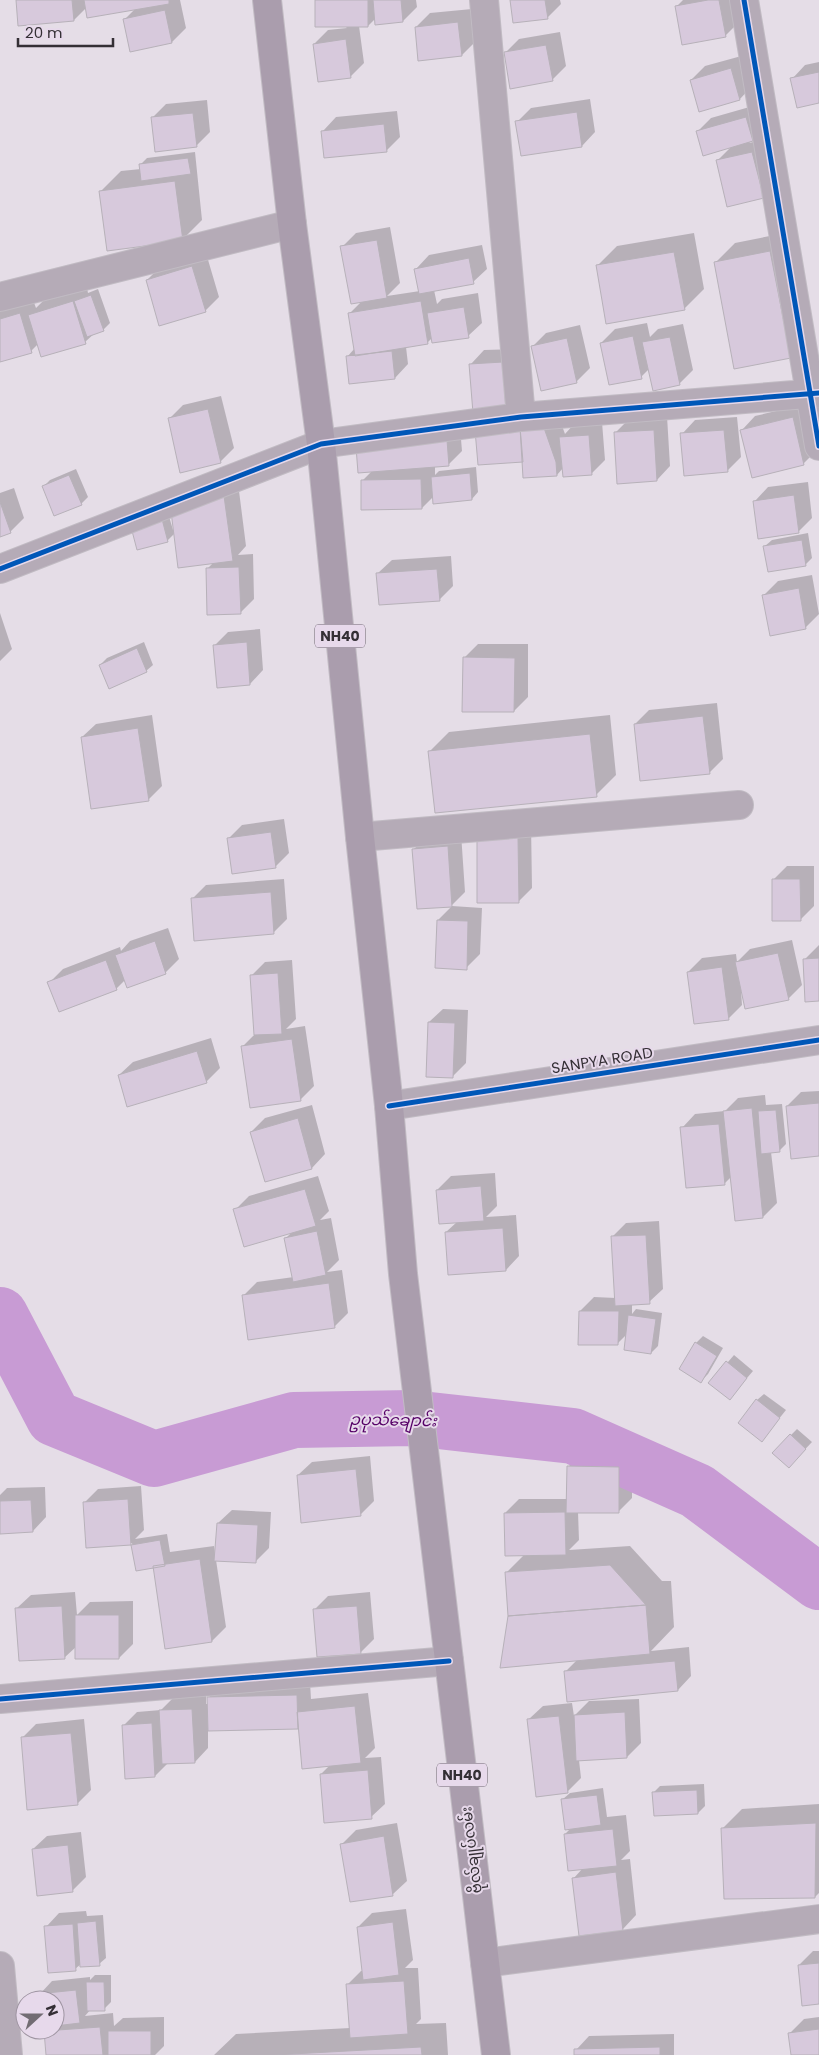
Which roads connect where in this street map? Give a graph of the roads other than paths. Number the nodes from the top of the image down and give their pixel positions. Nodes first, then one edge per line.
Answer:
1 (266, 0) edge
2 (484, 0) edge
3 (744, 0) edge
4 (292, 224) junction
5 (0, 297) edge
6 (815, 394) edge
7 (521, 417) junction
8 (321, 444) junction
9 (819, 446) edge
10 (0, 569) edge
11 (739, 805) dead end
12 (360, 837) junction
13 (819, 1040) edge
14 (389, 1106) junction
15 (448, 1661) junction
16 (0, 1699) edge
17 (819, 1919) edge
18 (484, 1963) junction
19 (0, 1966) edge
20 (8, 2055) edge
21 (496, 2055) edge

1 - 4 highway, NH40
2 - 7 street
3 - 6 street
4 - 5 street
4 - 8 highway, NH40
6 - 7 street
6 - 9 street
7 - 8 street
8 - 10 street
8 - 12 highway, NH40
11 - 12 street
12 - 14 highway, NH40
13 - 14 street, SANPYA ROAD
14 - 15 highway, ဗိုလ်ချုပ်လမ်း / NH40
15 - 16 street
15 - 18 highway, ဗိုလ်ချုပ်လမ်း / NH40
17 - 18 street
18 - 21 highway, ဗိုလ်ချုပ်လမ်း / NH40
19 - 20 street

